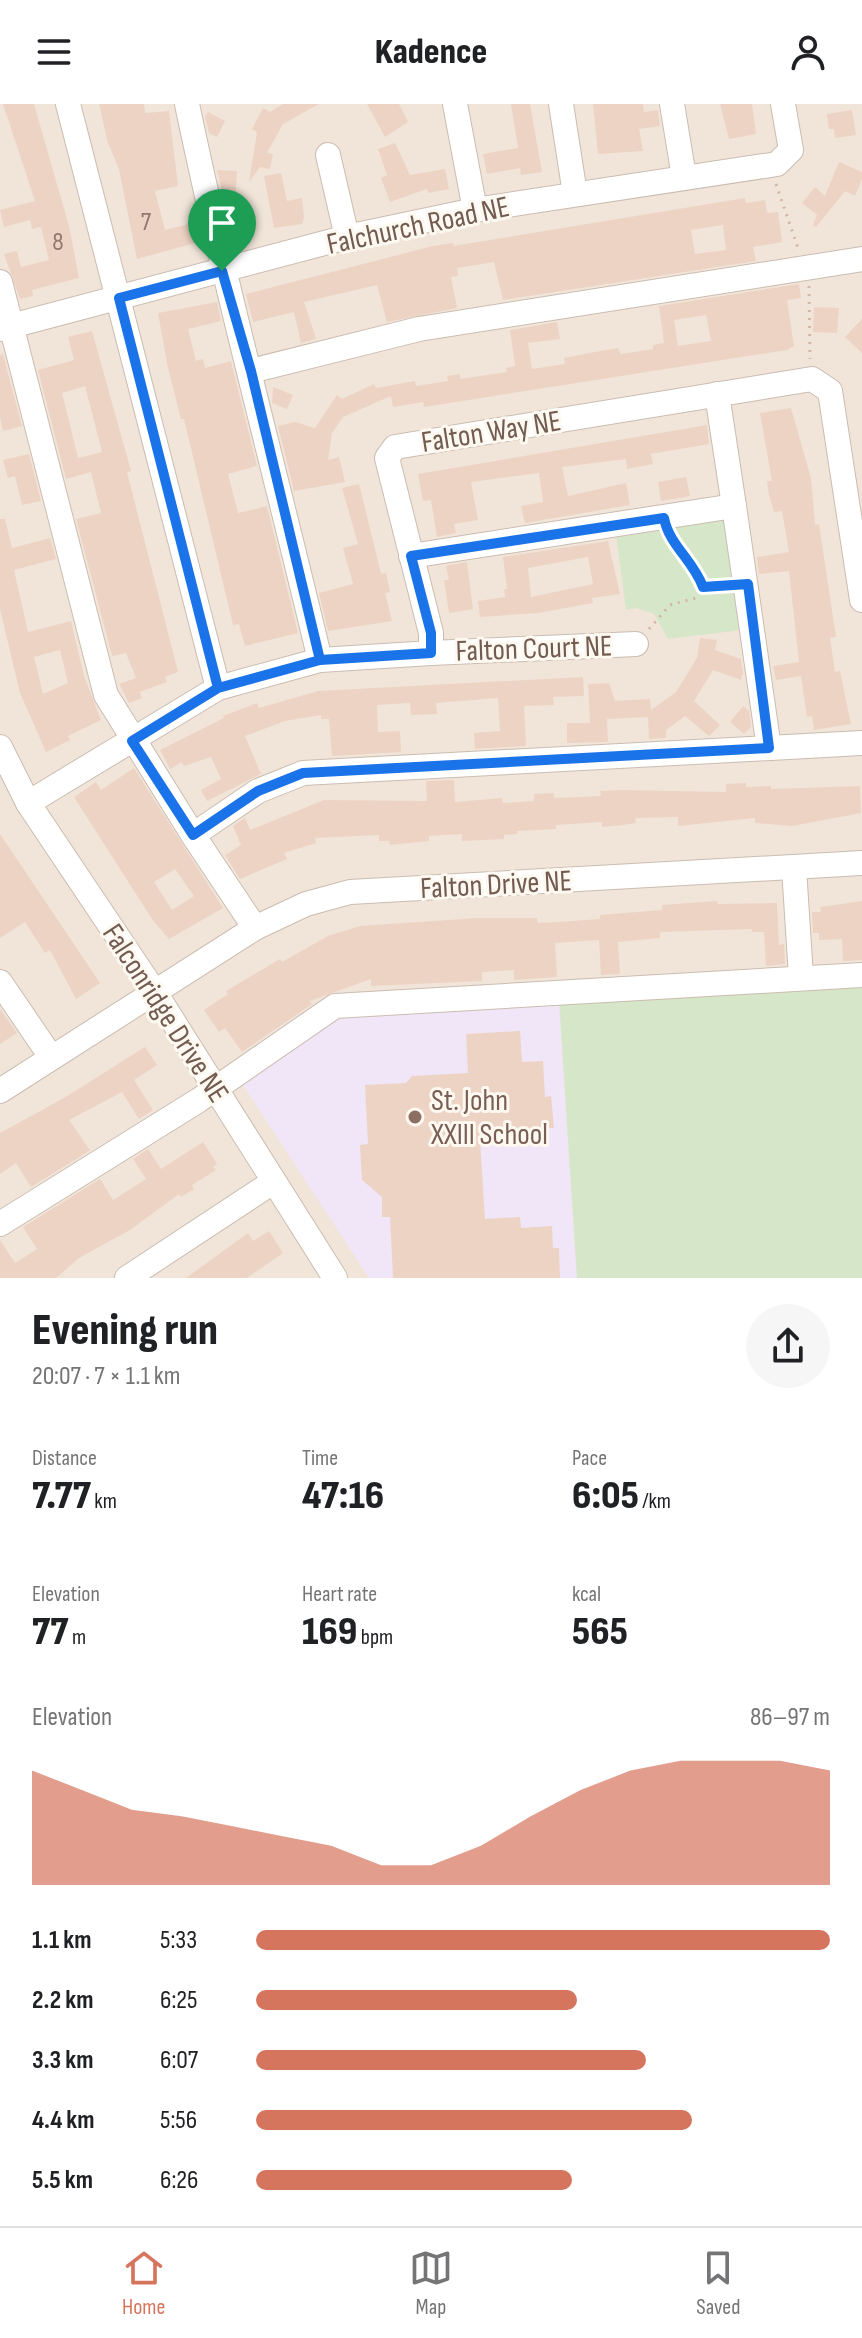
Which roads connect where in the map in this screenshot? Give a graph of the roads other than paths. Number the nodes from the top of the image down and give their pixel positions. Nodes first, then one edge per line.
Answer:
1 (68, 104) edge
2 (187, 104) edge
3 (455, 104) edge
4 (561, 104) edge
5 (672, 104) edge
6 (783, 104) edge
7 (328, 155) dead end
8 (684, 177) junction
9 (575, 194) junction
10 (475, 210) junction
11 (347, 237) junction
12 (862, 259) edge
13 (222, 271) junction
14 (0, 282) edge
15 (119, 298) junction
16 (6, 327) edge
17 (251, 371) junction
18 (717, 394) junction
19 (734, 506) junction
20 (411, 556) junction
21 (862, 600) edge
22 (636, 644) road end
23 (431, 653) junction
24 (320, 660) junction
25 (218, 688) junction
26 (132, 741) junction
27 (862, 743) edge
28 (0, 747) edge
29 (769, 748) junction
30 (28, 803) junction
31 (193, 835) junction
32 (862, 863) edge
33 (794, 868) junction
34 (255, 928) junction
35 (862, 975) edge
36 (801, 977) junction
37 (0, 982) edge
38 (156, 994) junction
39 (51, 1057) junction
40 (215, 1089) junction
41 (0, 1091) edge
42 (273, 1182) junction
43 (0, 1224) edge
44 (331, 1277) edge
45 (127, 1278) edge

1 - 15 street
2 - 13 street
3 - 10 street
4 - 9 street
5 - 8 street
6 - 8 street, Falchurch Road NE
7 - 11 street
8 - 9 street, Falchurch Road NE
9 - 10 street, Falchurch Road NE
10 - 11 street, Falchurch Road NE
11 - 13 street, Falchurch Road NE
12 - 17 street
13 - 15 street, Falchurch Road NE
13 - 17 street
14 - 16 street
15 - 16 street, Falchurch Road NE
15 - 25 street
16 - 26 street
17 - 24 street
18 - 19 street
18 - 20 street, Falton Way NE
18 - 21 street, Falton Way NE
19 - 20 street
19 - 29 street
20 - 23 street, Falton Way NE
22 - 23 street, Falton Court NE
23 - 24 street
24 - 25 street
25 - 26 street
26 - 30 street
26 - 31 street
27 - 29 street
28 - 30 street, Falconridge Drive NE
29 - 31 street
30 - 38 street, Falconridge Drive NE
31 - 34 street
32 - 33 street, Falton Drive NE
33 - 34 street, Falton Drive NE
33 - 36 street
34 - 38 street, Falton Drive NE
35 - 36 street
36 - 40 street
37 - 39 street
38 - 39 street, Falton Drive NE
38 - 40 street, Falconridge Drive NE
39 - 41 street, Falton Drive NE
40 - 42 street, Falconridge Drive NE
40 - 43 street
42 - 44 street, Falconridge Drive NE
42 - 45 street

